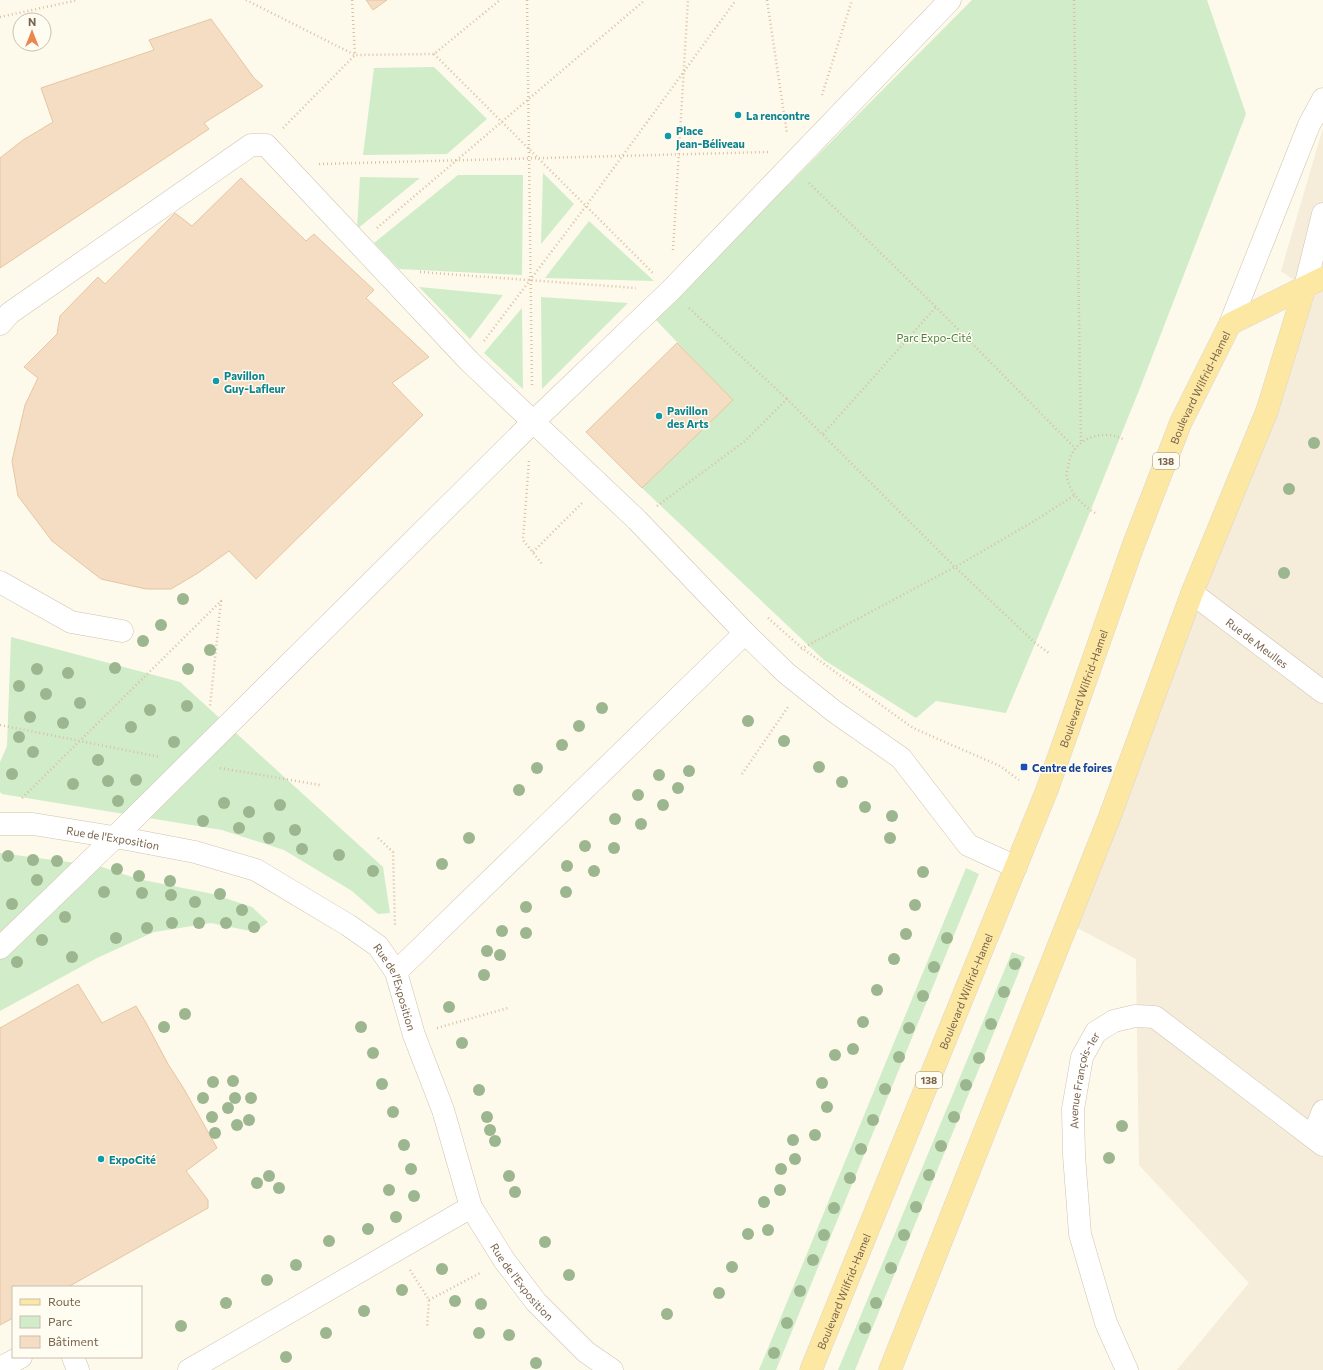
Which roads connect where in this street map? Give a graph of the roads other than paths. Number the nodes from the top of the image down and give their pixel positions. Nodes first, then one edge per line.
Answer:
1 (950, 0) edge
2 (1323, 99) edge
3 (1323, 214) edge
4 (1314, 282) edge
5 (0, 324) edge
6 (1230, 324) junction
7 (533, 422) junction
8 (0, 582) edge
9 (1192, 593) junction
10 (122, 631) dead end
11 (744, 633) junction
12 (1323, 692) edge
13 (0, 824) edge
14 (115, 837) junction
15 (1016, 867) junction
16 (0, 948) edge
17 (396, 972) junction
18 (1323, 1111) edge
19 (1318, 1141) edge
20 (471, 1207) junction
21 (19, 1358) edge
22 (73, 1358) edge
23 (0, 1368) edge
24 (78, 1370) edge
25 (189, 1370) edge
26 (612, 1370) edge
27 (811, 1370) edge
28 (890, 1370) edge
29 (1127, 1370) edge

1 - 7 street
2 - 6 street, Boulevard Wilfrid-Hamel
3 - 4 street
4 - 6 main road
4 - 9 main road
5 - 7 street
6 - 15 main road, Boulevard Wilfrid-Hamel / 138
7 - 11 street
7 - 14 street
8 - 10 street
9 - 12 street, Rue de Meulles
9 - 28 main road
11 - 15 street
11 - 17 street
13 - 14 street, Rue de l'Exposition
14 - 16 street
14 - 17 street, Rue de l'Exposition
15 - 27 main road, Boulevard Wilfrid-Hamel / 138
17 - 20 street, Rue de l'Exposition
18 - 19 street
19 - 29 street, Avenue François-1er
20 - 25 street
20 - 26 street, Rue de l'Exposition
21 - 23 street
22 - 24 street

